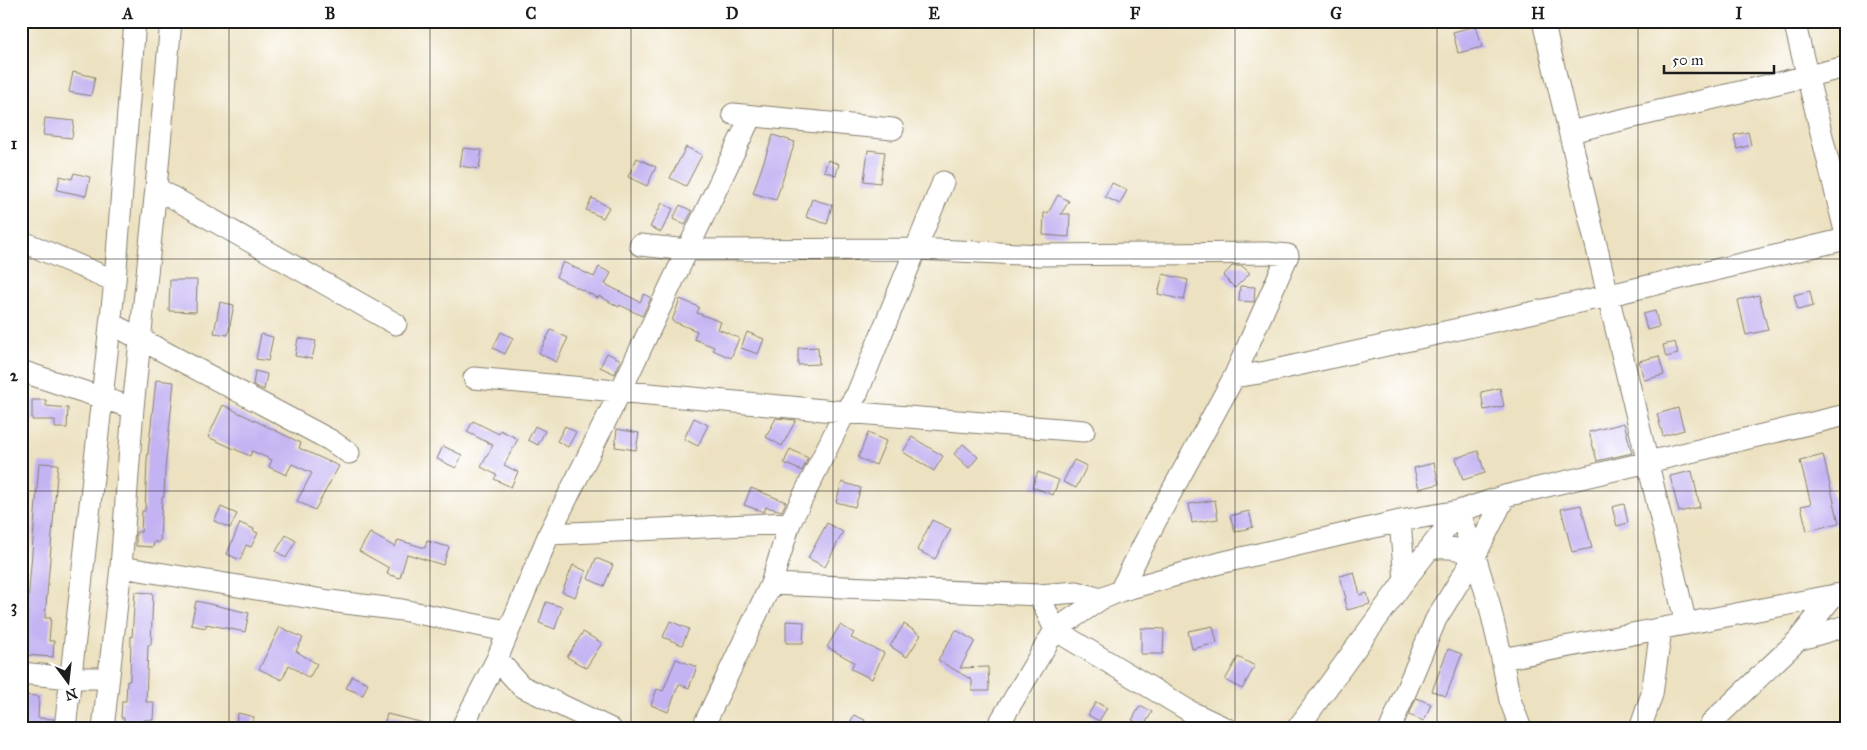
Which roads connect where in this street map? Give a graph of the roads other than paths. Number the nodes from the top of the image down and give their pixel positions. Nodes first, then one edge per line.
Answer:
1 (135, 21) edge
2 (171, 21) edge
3 (1543, 21) edge
4 (1794, 21) edge
5 (1846, 67) edge
6 (1807, 76) junction
7 (893, 129) dead end
8 (1570, 132) junction
9 (943, 182) dead end
10 (156, 188) junction
11 (1846, 237) edge
12 (21, 241) edge
13 (640, 245) dead end
14 (916, 249) junction
15 (688, 250) junction
16 (115, 281) junction
17 (1608, 296) junction
18 (110, 323) junction
19 (396, 324) dead end
20 (141, 339) junction
21 (21, 371) edge
22 (1234, 377) junction
23 (474, 378) dead end
24 (621, 390) junction
25 (100, 398) junction
26 (133, 408) junction
27 (845, 412) junction
28 (1846, 415) edge
29 (1084, 431) dead end
30 (349, 453) dead end
31 (1647, 462) junction
32 (1505, 496) junction
33 (1459, 511) junction
34 (1400, 520) junction
35 (790, 523) junction
36 (549, 534) junction
37 (1429, 549) junction
38 (1476, 556) junction
39 (121, 567) junction
40 (1405, 580) junction
41 (771, 584) junction
42 (1120, 591) junction
43 (1840, 594) edge
44 (1039, 595) junction
45 (1101, 599) junction
46 (1686, 624) junction
47 (1846, 626) edge
48 (1661, 628) junction
49 (1055, 630) junction
50 (507, 631) junction
51 (1798, 640) junction
52 (497, 659) junction
53 (1502, 660) junction
54 (21, 673) edge
55 (70, 678) junction
56 (108, 678) junction
57 (1186, 720) edge
58 (64, 729) edge
59 (103, 729) edge
60 (461, 729) edge
61 (611, 729) edge
62 (702, 729) edge
63 (996, 729) edge
64 (1227, 729) edge
65 (1297, 729) edge
66 (1390, 729) edge
67 (1521, 729) edge
68 (1640, 729) edge
69 (1708, 729) edge

1 - 16 street
2 - 10 street
3 - 8 street
4 - 6 street
5 - 6 street
6 - 8 street
6 - 11 street
7 - 15 street
8 - 17 street
9 - 14 street
10 - 19 street
10 - 20 street
11 - 17 street
12 - 16 street
13 - 15 street
14 - 15 street
14 - 22 street
14 - 27 street
15 - 24 street
16 - 18 street
17 - 22 street
17 - 31 street
18 - 20 street
18 - 25 street
20 - 26 street
20 - 30 street
21 - 25 street
22 - 42 street
23 - 24 street
24 - 27 street
24 - 36 street
25 - 26 street
25 - 55 street
26 - 39 street
27 - 29 street
27 - 35 street
28 - 31 street
31 - 32 street
31 - 46 street
32 - 33 street
32 - 38 street
33 - 34 street
33 - 37 street
33 - 38 street
34 - 40 street
34 - 42 street
35 - 36 street
35 - 41 street
36 - 50 street
37 - 38 street
37 - 40 street
38 - 53 street
38 - 66 street
39 - 50 street
39 - 56 street
40 - 65 street
41 - 44 street
41 - 62 street
42 - 45 street
43 - 46 street
43 - 51 street
44 - 45 street
44 - 49 street
45 - 49 street
46 - 48 street
47 - 51 street
48 - 53 street
48 - 68 street
49 - 57 street
49 - 63 street
50 - 52 street
51 - 69 street
52 - 60 street
52 - 61 street
53 - 67 street
54 - 55 street
55 - 56 street
55 - 58 street
56 - 59 street
57 - 64 street

